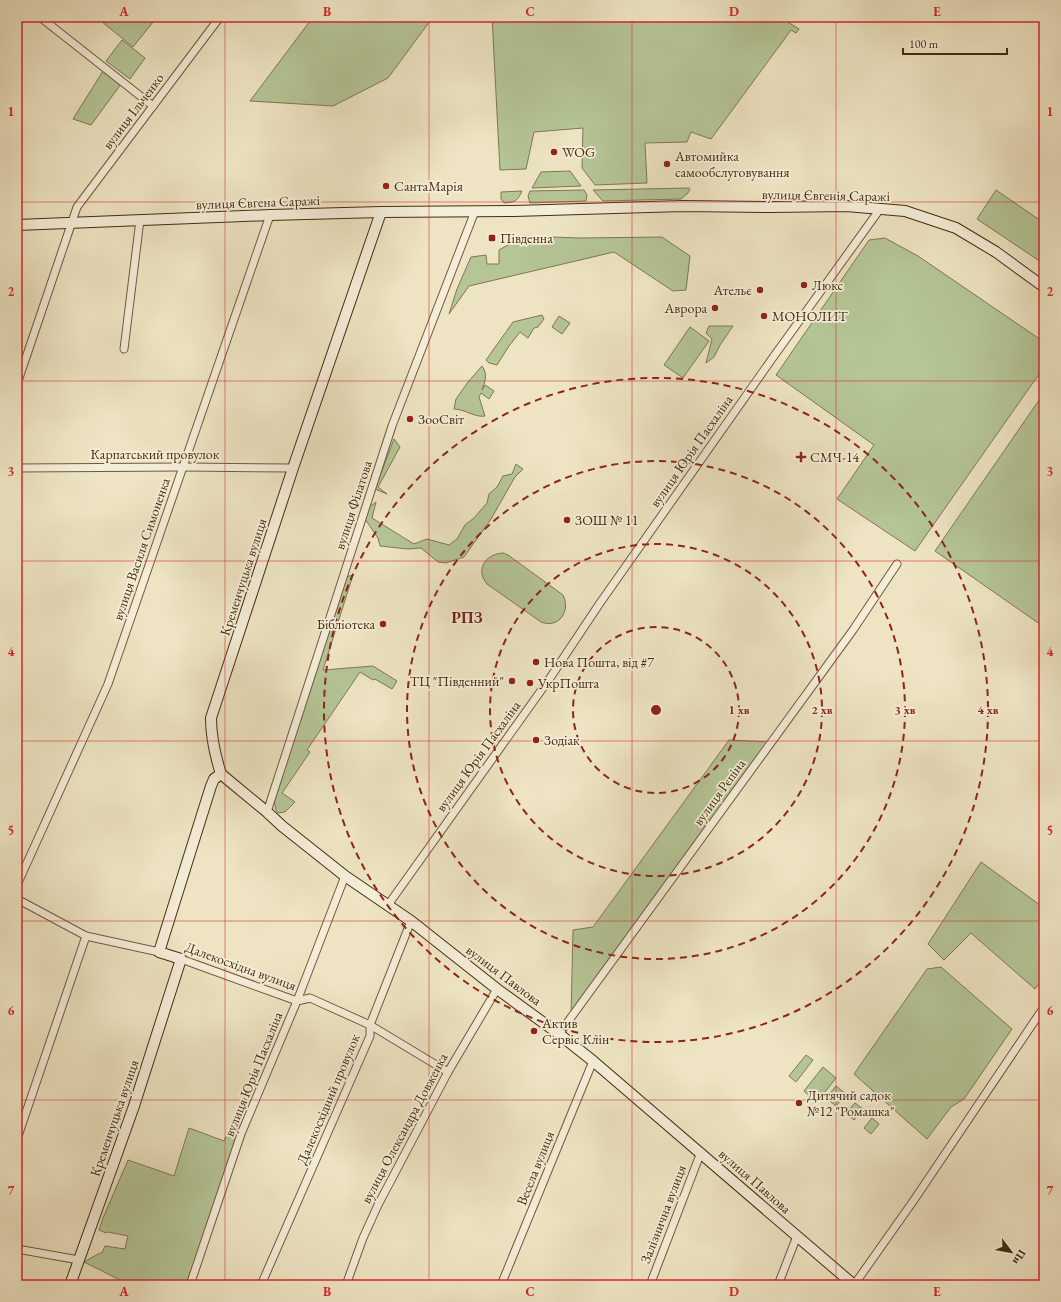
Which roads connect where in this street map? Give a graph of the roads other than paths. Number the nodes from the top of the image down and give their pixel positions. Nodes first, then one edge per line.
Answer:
1 (40, 17) edge
2 (220, 17) edge
3 (154, 106) junction
4 (880, 209) junction
5 (475, 211) junction
6 (499, 211) joint
7 (381, 212) junction
8 (270, 215) junction
9 (140, 220) junction
10 (71, 223) junction
11 (17, 225) edge
12 (1044, 287) edge
13 (124, 349) dead end
14 (17, 384) edge
15 (183, 467) junction
16 (17, 468) edge
17 (293, 468) junction
18 (897, 564) dead end
19 (221, 774) junction
20 (267, 812) junction
21 (345, 876) junction
22 (17, 885) edge
23 (17, 899) edge
24 (388, 906) junction
25 (411, 921) junction
26 (86, 936) junction
27 (159, 952) junction
28 (181, 959) junction
29 (497, 989) junction
30 (297, 1001) junction
31 (1044, 1007) edge
32 (370, 1025) junction
33 (559, 1034) junction
34 (593, 1061) junction
35 (448, 1072) junction
36 (17, 1139) edge
37 (701, 1152) junction
38 (797, 1236) junction
39 (17, 1249) edge
40 (79, 1260) junction
41 (70, 1285) edge
42 (190, 1285) edge
43 (261, 1285) edge
44 (346, 1285) edge
45 (501, 1285) edge
46 (650, 1285) edge
47 (778, 1285) edge
48 (854, 1285) edge

1 - 3 street
2 - 3 street, вулиця Ільченко
3 - 10 street, вулиця Ільченко
4 - 6 street, вулиця Євгенія Саражі
4 - 12 street, вулиця Євгенія Саражі
4 - 24 street, вулиця Юрія Пасхаліна
5 - 6 street, вулиця Євгена Саражі
5 - 7 street, вулиця Євгена Саражі
5 - 20 street, вулиця Філатова
7 - 8 street, вулиця Євгена Саражі
7 - 17 street, Кременчуцька вулиця
8 - 9 street, вулиця Євгена Саражі
8 - 15 street, вулиця Василя Симоненка
9 - 10 street, вулиця Євгена Саражі
9 - 13 street
10 - 11 street, вулиця Євгена Саражі
10 - 14 street, вулиця Ільченко
15 - 16 street, Карпатський провулок
15 - 17 street, Карпатський провулок
15 - 22 street, вулиця Василя Симоненка
17 - 19 street, Кременчуцька вулиця
18 - 33 street, вулиця Рєпіна
19 - 20 street, вулиця Павлова
19 - 27 street
20 - 21 street, вулиця Павлова
21 - 24 street, вулиця Павлова
21 - 30 street, вулиця Юрія Пасхаліна
23 - 26 street, Далекосхідна вулиця
24 - 25 street, вулиця Павлова
25 - 29 street, вулиця Павлова
25 - 32 street, Далекосхідний провулок
26 - 27 street, Далекосхідна вулиця
26 - 36 street
27 - 28 street, Далекосхідна вулиця
28 - 30 street, Далекосхідна вулиця
28 - 40 street, Кременчуцька вулиця
29 - 33 street, вулиця Павлова
29 - 35 street, вулиця Олександра Довженка
30 - 32 street, Далекосхідна вулиця
30 - 42 street, вулиця Юрія Пасхаліна
31 - 48 street, вулиця Павлова
32 - 35 street, Далекосхідна вулиця
32 - 43 street, Далекосхідний провулок
33 - 34 street, вулиця Павлова
34 - 37 street, вулиця Павлова
34 - 45 street, Весела вулиця
35 - 44 street, вулиця Олександра Довженка
37 - 38 street, вулиця Павлова
37 - 46 street, Залізнична вулиця
38 - 47 street
38 - 48 street, вулиця Павлова
39 - 40 street
40 - 41 street, Кременчуцька вулиця

